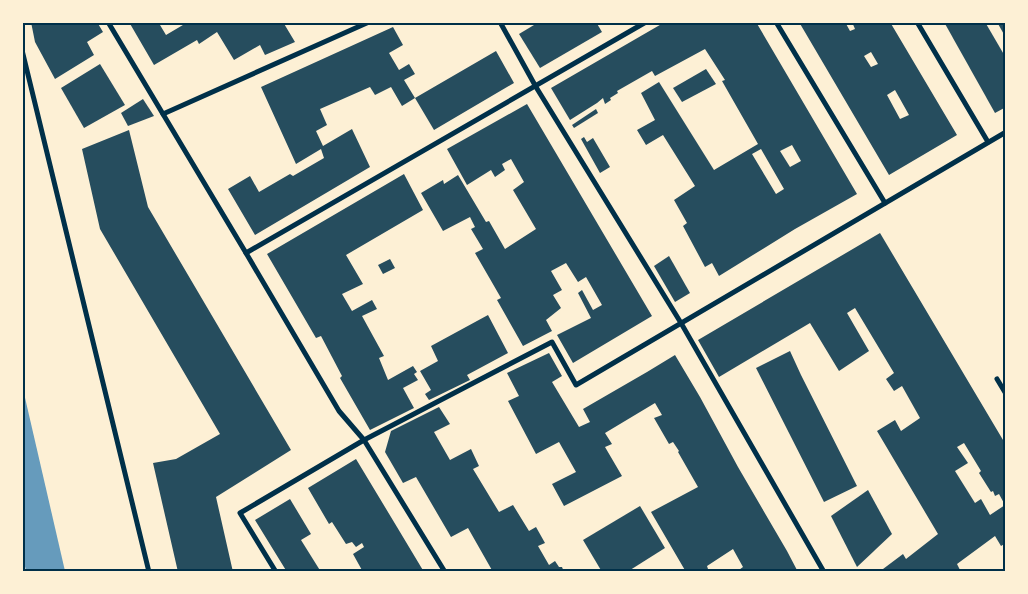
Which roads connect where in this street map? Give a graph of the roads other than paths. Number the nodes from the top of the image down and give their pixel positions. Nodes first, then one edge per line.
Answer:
1 (108, 22) edge
2 (369, 22) edge
3 (500, 22) edge
4 (646, 22) edge
5 (776, 22) edge
6 (918, 22) edge
7 (22, 50) edge
8 (536, 86) junction
9 (163, 114) junction
10 (1006, 132) edge
11 (988, 142) junction
12 (885, 203) junction
13 (246, 252) junction
14 (680, 323) junction
15 (997, 379) dead end
16 (1006, 394) edge
17 (364, 440) junction
18 (150, 572) edge
19 (276, 572) edge
20 (445, 572) edge
21 (824, 572) edge

1 - 9 street
2 - 9 street
3 - 8 street
4 - 8 street
5 - 12 street
6 - 11 street
7 - 18 street
8 - 13 street
8 - 14 street
9 - 13 street
10 - 11 street
11 - 12 street
12 - 14 street
13 - 17 street
14 - 17 street
14 - 21 street
15 - 16 street
17 - 19 street
17 - 20 street

